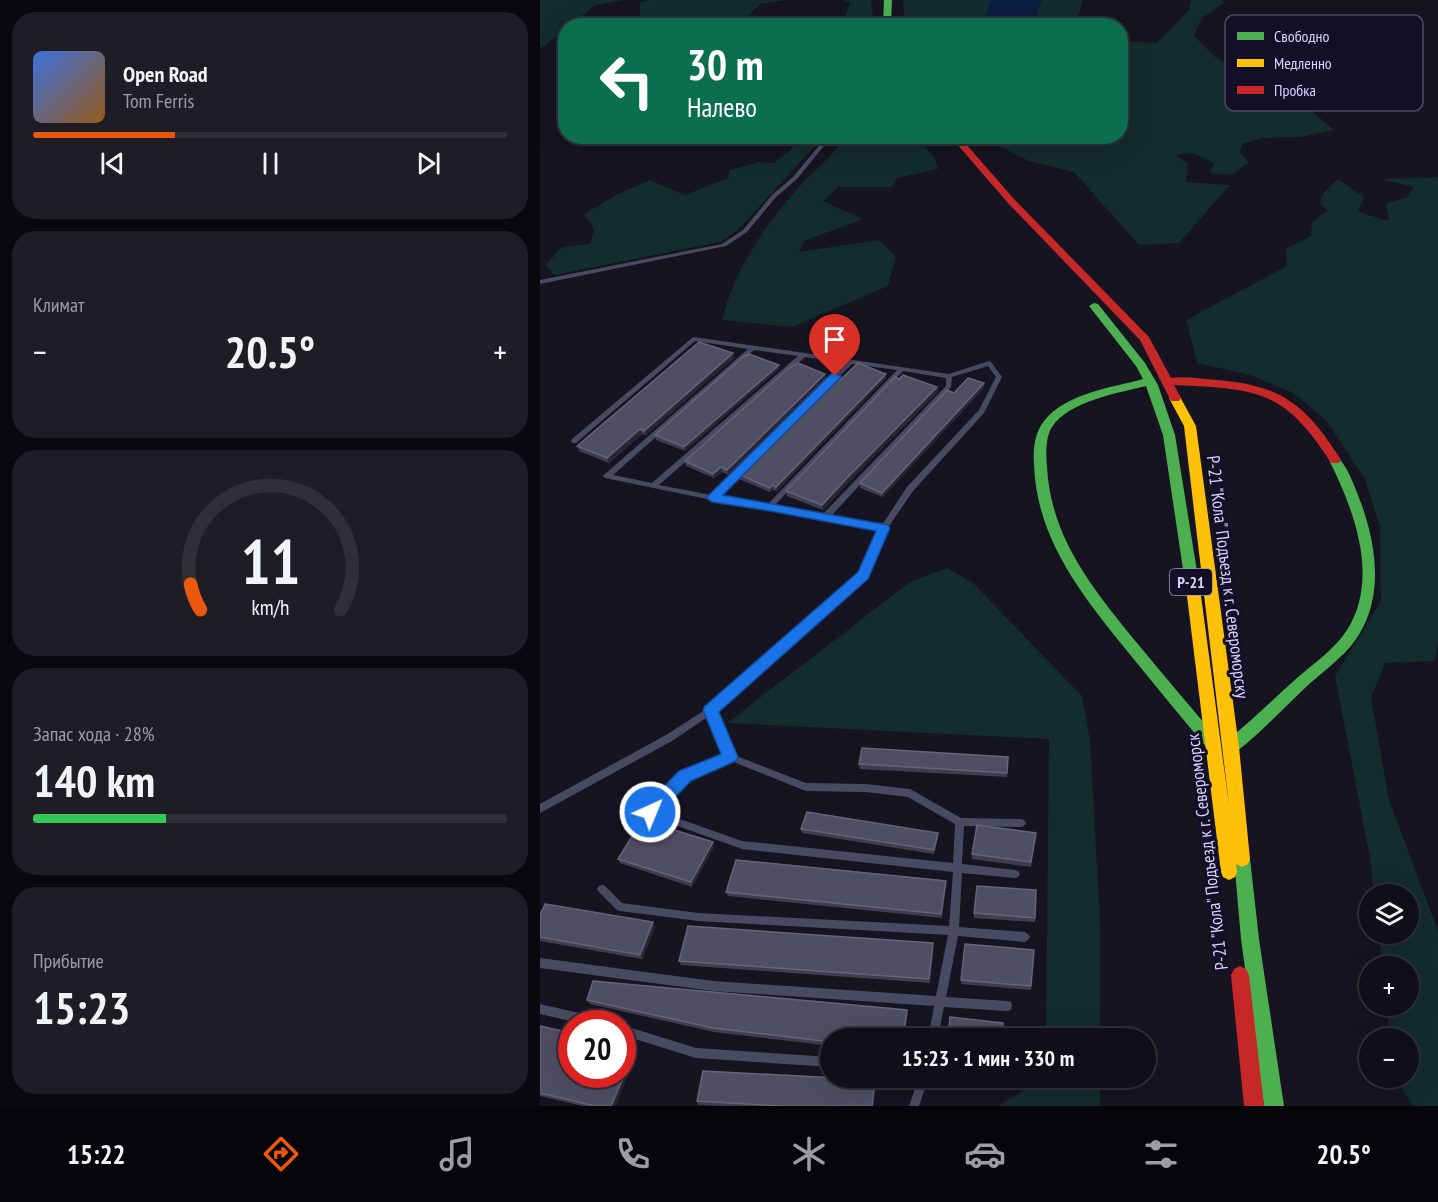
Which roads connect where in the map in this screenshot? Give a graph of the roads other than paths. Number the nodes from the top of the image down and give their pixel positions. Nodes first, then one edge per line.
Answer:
1 (888, 0) edge
2 (887, 18) edge
3 (823, 144) edge
4 (948, 144) edge
5 (961, 144) edge
6 (540, 282) edge
7 (750, 349) junction
8 (803, 355) junction
9 (851, 361) junction
10 (902, 369) junction
11 (948, 376) junction
12 (1173, 381) dead end
13 (1147, 382) dead end
14 (574, 441) dead end
15 (653, 486) junction
16 (712, 498) junction
17 (770, 506) junction
18 (825, 517) junction
19 (884, 528) junction
20 (711, 710) junction
21 (1213, 745) junction
22 (1231, 747) junction
23 (730, 757) junction
24 (540, 809) edge
25 (960, 822) junction
26 (1021, 823) dead end
27 (956, 866) junction
28 (1015, 874) dead end
29 (602, 889) dead end
30 (954, 931) junction
31 (1025, 937) dead end
32 (540, 963) edge
33 (941, 1000) junction
34 (1007, 1006) dead end
35 (540, 1010) edge
36 (558, 1014) edge
37 (935, 1028) edge
38 (636, 1034) edge
39 (820, 1061) edge
40 (920, 1088) edge
41 (914, 1106) edge
42 (1254, 1106) edge
43 (1274, 1106) edge

1 - 2 main road
3 - 6 lane
4 - 21 main road, Р-21 "Кола" Подъезд к г. Североморск / Р-21
5 - 22 main road, Р-21 "Кола" Подъезд к г. Североморску
7 - 8 lane
7 - 14 lane
7 - 15 lane
8 - 9 lane
8 - 15 lane
9 - 10 lane
9 - 16 lane
10 - 11 lane
10 - 17 lane
11 - 18 lane
11 - 19 lane
12 - 22 main road
13 - 21 main road
15 - 16 lane
16 - 17 lane
17 - 18 lane
18 - 19 lane
19 - 20 lane
20 - 23 lane
20 - 24 lane
21 - 42 main road, Р-21 "Кола" Подъезд к г. Североморск / Р-21
22 - 43 main road, Р-21 "Кола" Подъезд к г. Североморску
23 - 25 lane
23 - 27 lane
25 - 26 lane
25 - 27 lane
27 - 28 lane
27 - 30 lane
29 - 30 lane
30 - 31 lane
30 - 33 lane
32 - 33 lane
33 - 34 lane
33 - 37 lane
35 - 36 lane
38 - 39 lane
40 - 41 lane

